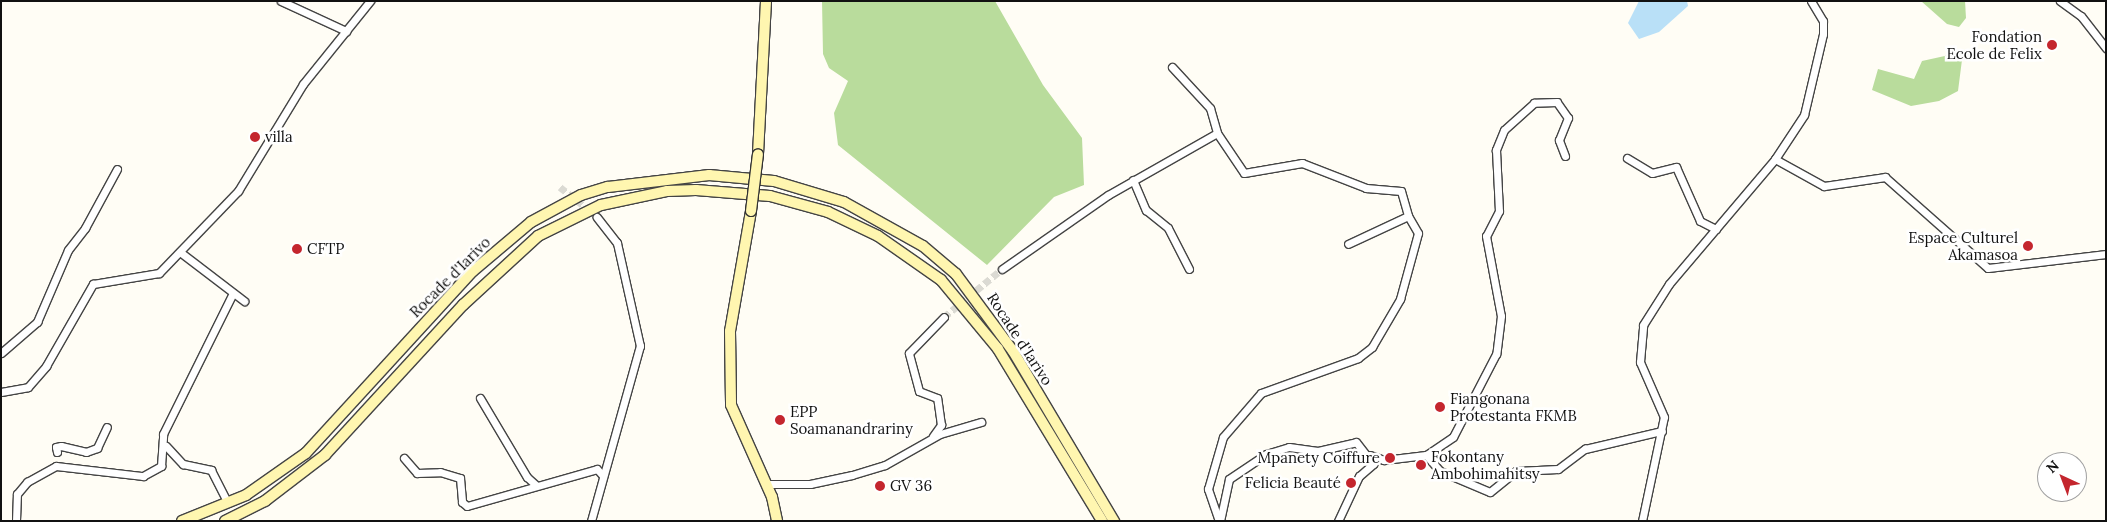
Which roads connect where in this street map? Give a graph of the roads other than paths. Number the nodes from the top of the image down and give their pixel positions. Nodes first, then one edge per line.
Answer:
1 (281, 1) edge
2 (370, 1) edge
3 (766, 1) edge
4 (1812, 1) edge
5 (2060, 1) edge
6 (346, 30) junction
7 (2106, 48) edge
8 (1172, 67) dead end
9 (1217, 133) junction
10 (1565, 156) dead end
11 (1627, 158) dead end
12 (1775, 159) junction
13 (117, 169) dead end
14 (1133, 180) junction
15 (1408, 216) junction
16 (597, 217) tunnel mouth
17 (1716, 229) junction
18 (1348, 244) dead end
19 (180, 252) junction
20 (2106, 254) edge
21 (1002, 269) tunnel mouth
22 (1190, 269) dead end
23 (232, 295) junction
24 (244, 301) dead end
25 (944, 317) tunnel mouth
26 (1, 354) edge
27 (1, 392) edge
28 (480, 398) dead end
29 (981, 422) dead end
30 (107, 427) dead end
31 (1662, 431) junction
32 (163, 441) junction
33 (927, 441) junction
34 (57, 452) dead end
35 (1370, 455) junction
36 (1426, 455) junction
37 (404, 458) dead end
38 (603, 477) junction
39 (765, 484) junction
40 (536, 485) junction
41 (228, 503) junction
42 (16, 521) edge
43 (182, 521) edge
44 (224, 521) edge
45 (591, 521) edge
46 (777, 521) edge
47 (1102, 521) edge
48 (1114, 521) edge
49 (1219, 521) edge
50 (1338, 521) edge
51 (1642, 521) edge

1 - 6 street
2 - 6 street
3 - 39 main road, bridge
4 - 12 street
5 - 7 street
6 - 19 street
8 - 9 street
9 - 14 street
9 - 15 street
10 - 36 street
11 - 17 street
12 - 17 street
12 - 20 street
13 - 26 street
14 - 21 street
14 - 22 street
15 - 18 street
15 - 49 street
16 - 38 street
17 - 31 street
19 - 23 street
19 - 27 street
23 - 24 street
23 - 32 street
25 - 33 street
28 - 40 street
29 - 33 street
30 - 34 street
31 - 36 street
31 - 51 street
32 - 41 street
32 - 42 street
33 - 39 street
35 - 36 street
35 - 49 street
35 - 50 street
37 - 40 street
38 - 40 street
38 - 45 street
39 - 46 main road
41 - 43 main road, Rocade d'Iarivo
41 - 48 main road, Rocade d'Iarivo
44 - 47 main road, Rocade d'Iarivo

